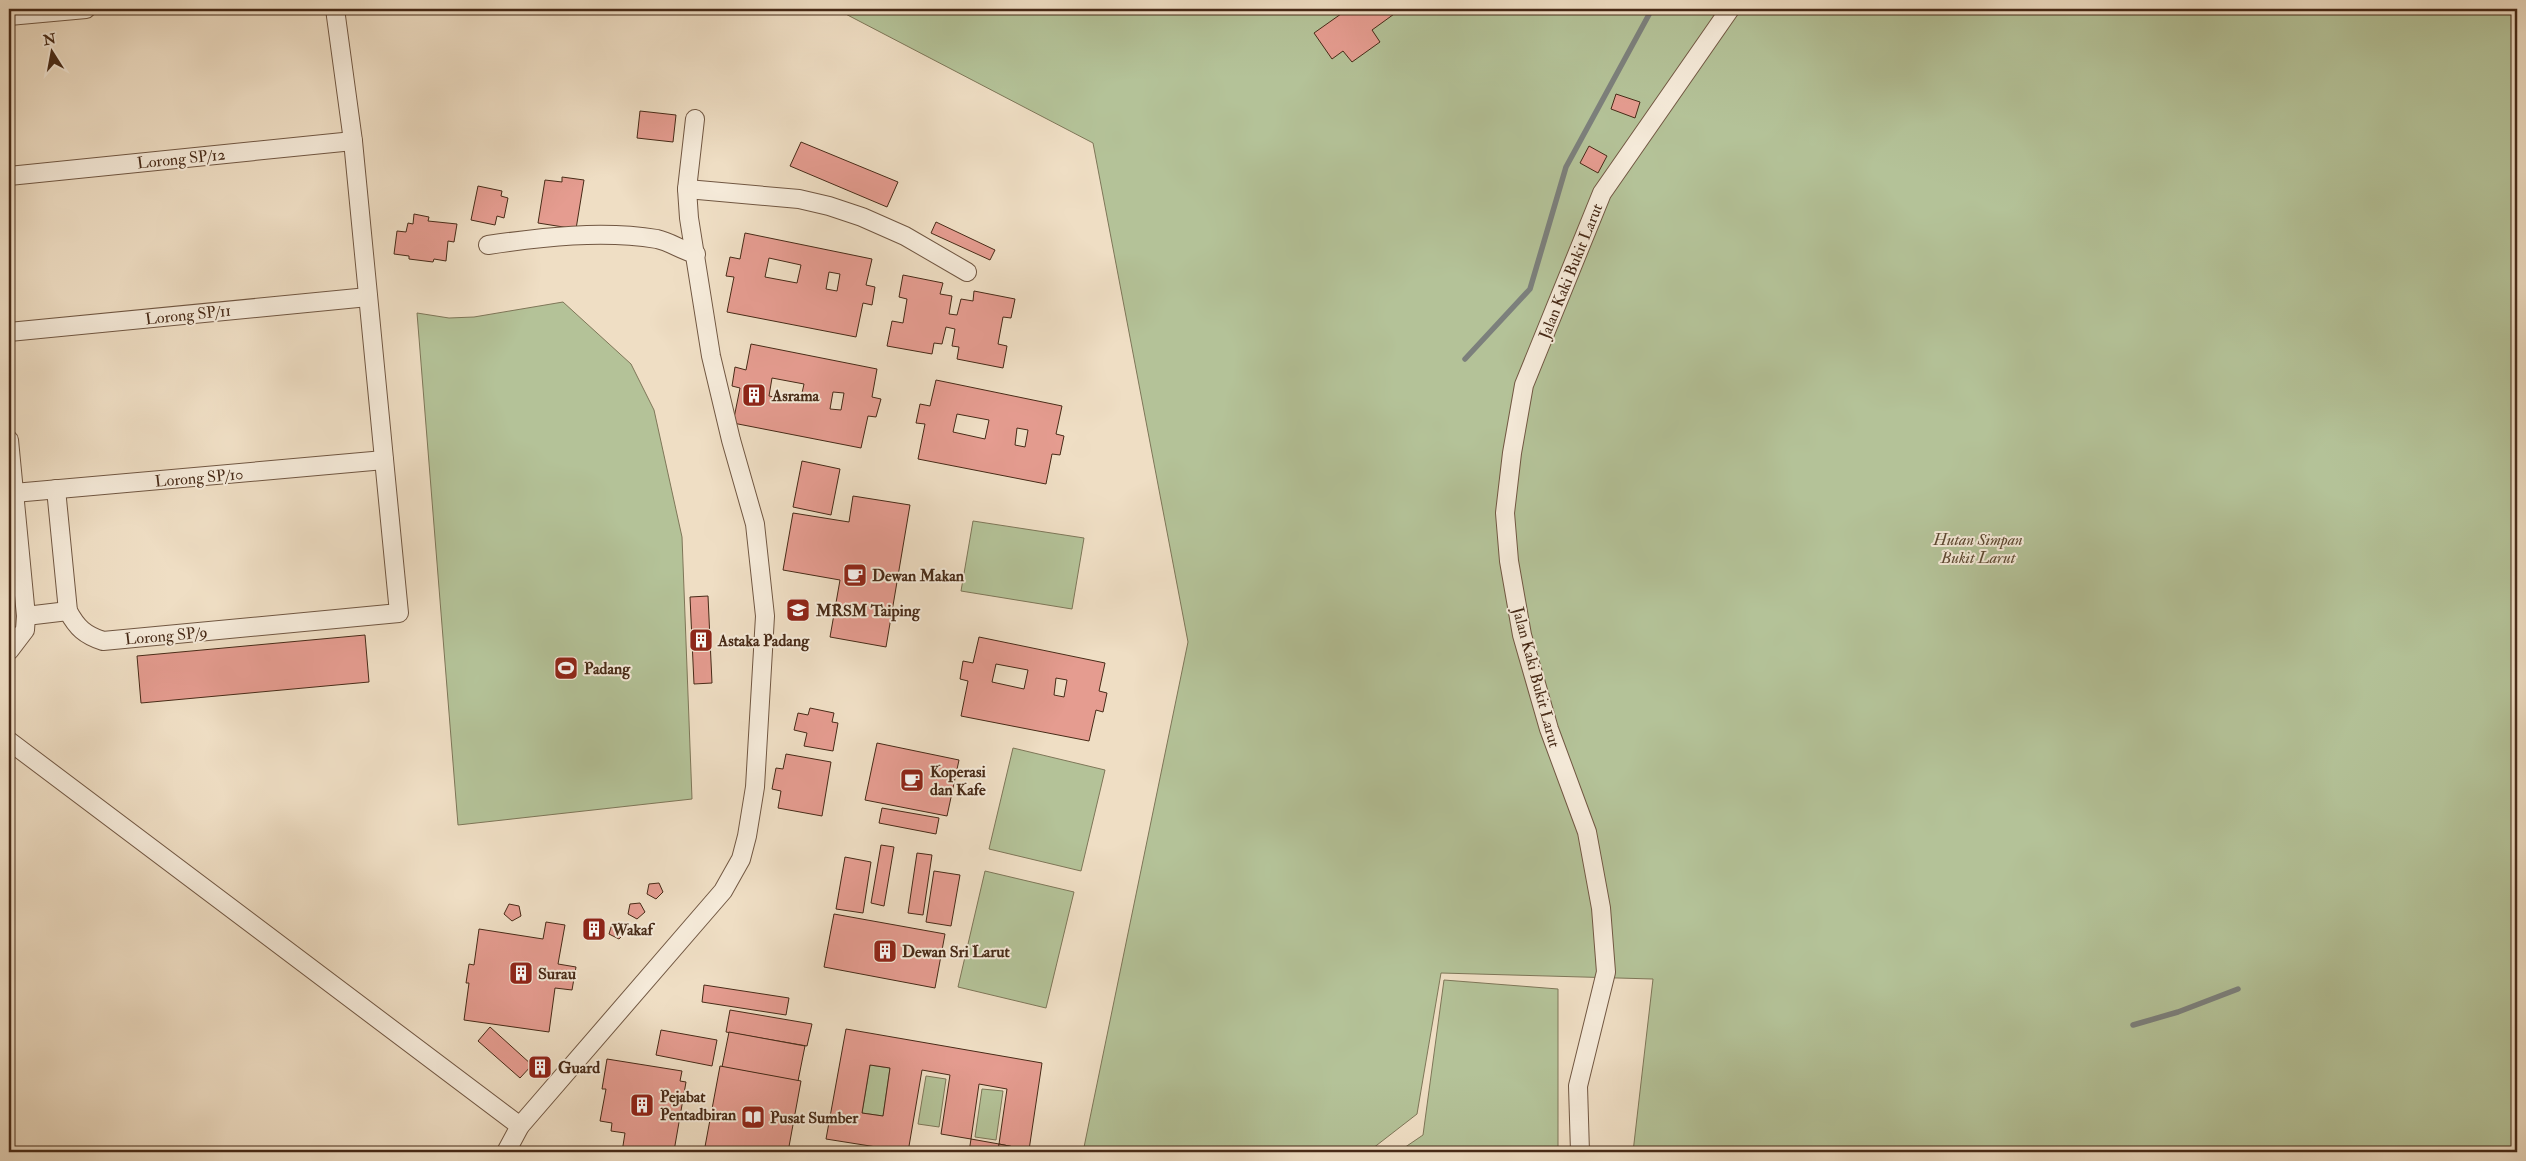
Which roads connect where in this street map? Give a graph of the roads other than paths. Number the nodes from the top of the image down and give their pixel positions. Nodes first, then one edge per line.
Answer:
1 (86, 9) edge
2 (335, 9) edge
3 (1730, 9) edge
4 (9, 16) edge
5 (695, 120) dead end
6 (353, 141) junction
7 (9, 176) edge
8 (687, 189) junction
9 (488, 245) dead end
10 (696, 254) junction
11 (967, 272) dead end
12 (368, 297) junction
13 (9, 332) edge
14 (9, 440) edge
15 (384, 460) junction
16 (56, 489) junction
17 (14, 493) junction
18 (68, 611) junction
19 (26, 616) junction
20 (9, 650) edge
21 (9, 741) edge
22 (520, 1126) junction
23 (506, 1152) edge
24 (1580, 1152) edge

1 - 4 street
2 - 6 street
3 - 24 street, Jalan Kaki Bukit Larut
5 - 8 street
6 - 7 street, Lorong SP/12
6 - 12 street
8 - 10 street
8 - 11 street
9 - 10 street
10 - 22 street
12 - 13 street, Lorong SP/11
12 - 15 street
14 - 17 street
15 - 16 street, Lorong SP/10
15 - 18 street, Lorong SP/9
16 - 17 street, Lorong SP/10
16 - 18 street, Lorong SP/9
17 - 19 street
18 - 19 street
19 - 20 street
21 - 22 street
22 - 23 street

